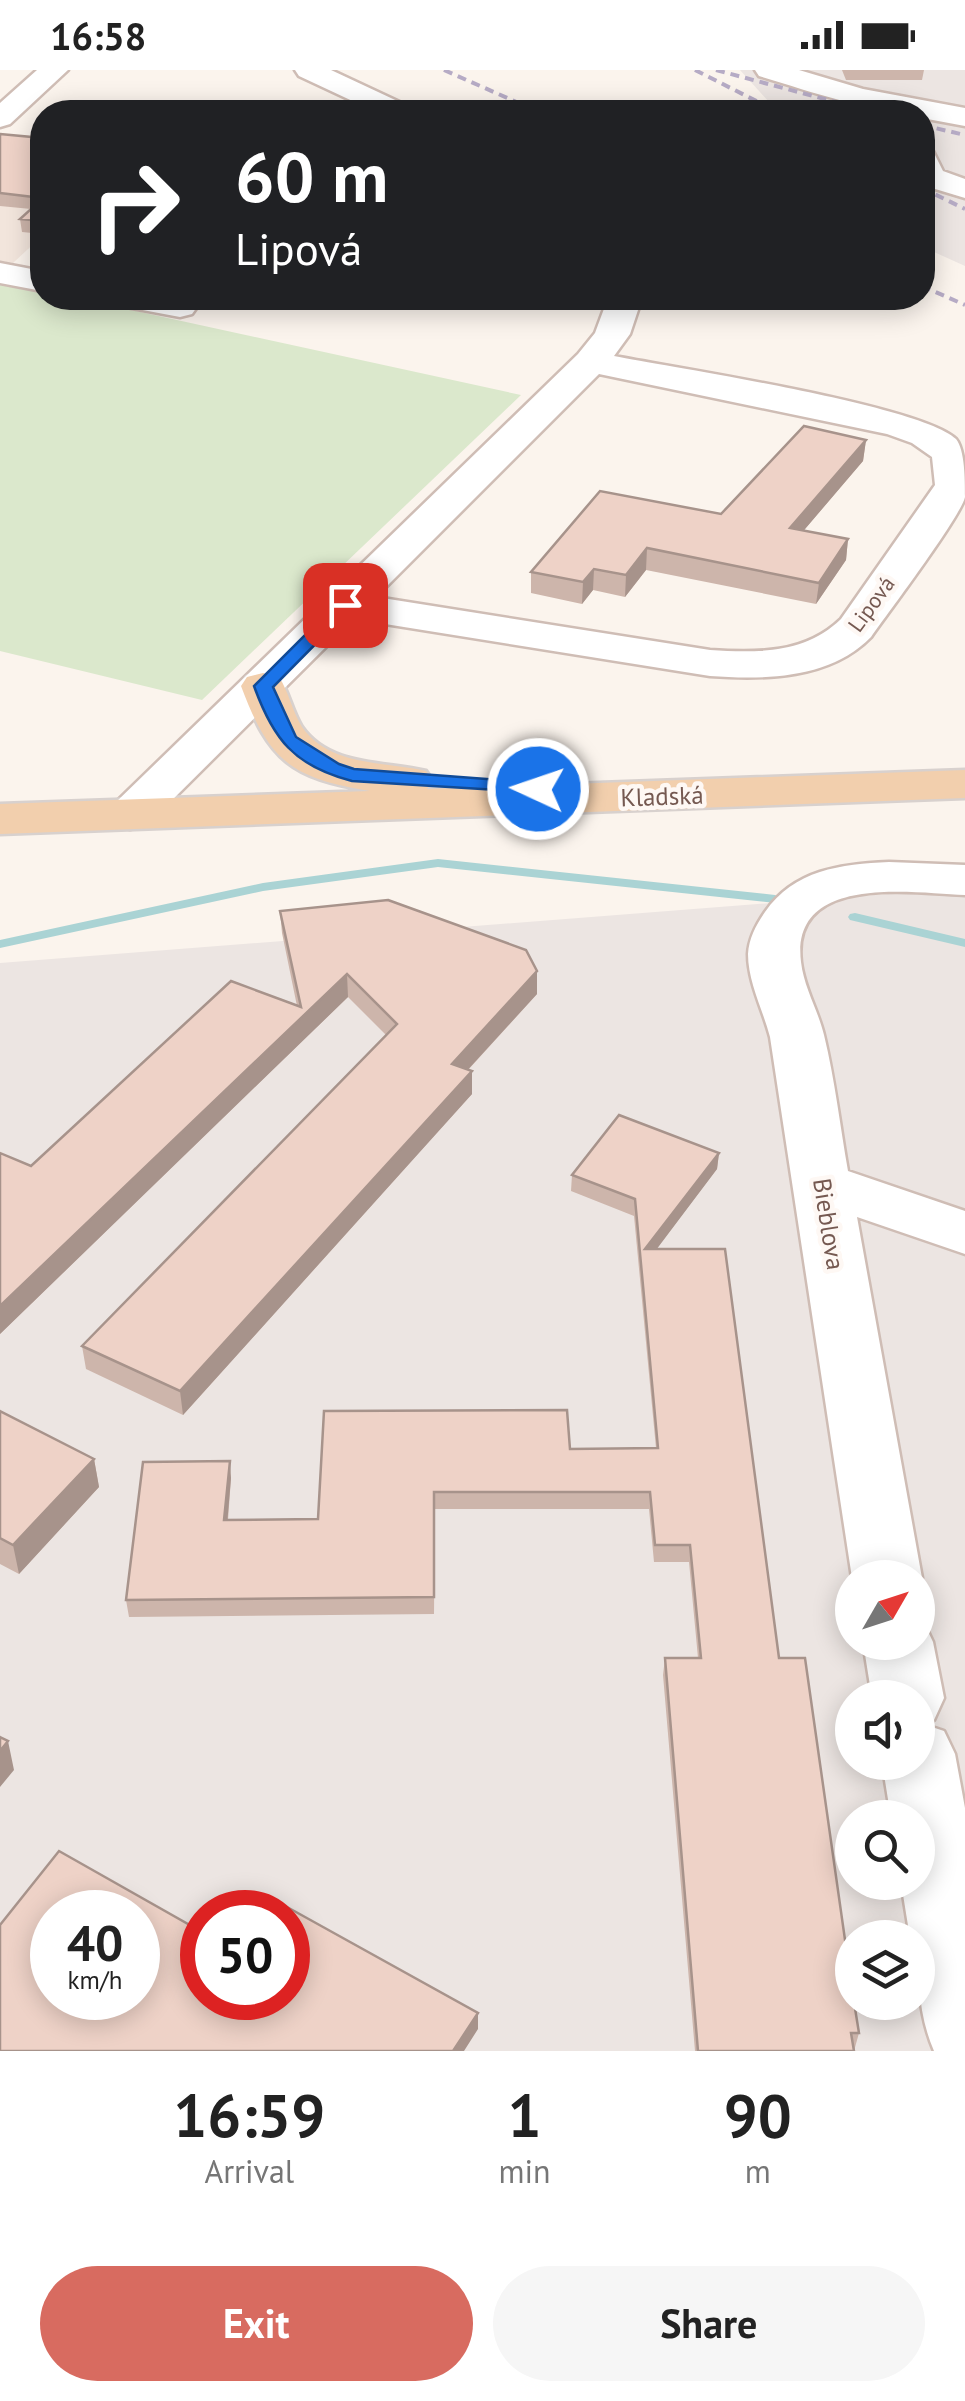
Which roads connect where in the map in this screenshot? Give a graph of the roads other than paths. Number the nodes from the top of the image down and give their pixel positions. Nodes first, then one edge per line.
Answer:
1 (54, 70) edge
2 (310, 70) edge
3 (769, 70) edge
4 (373, 100) edge
5 (875, 100) edge
6 (935, 111) edge
7 (965, 117) edge
8 (0, 118) edge
9 (935, 179) edge
10 (965, 189) edge
11 (0, 273) edge
12 (30, 279) edge
13 (620, 310) edge
14 (591, 362) junction
15 (345, 605) junction
16 (264, 686) junction
17 (965, 784) edge
18 (652, 796) junction
19 (130, 815) junction
20 (0, 819) edge
21 (965, 880) edge
22 (822, 1183) junction
23 (965, 1234) edge
24 (885, 1560) edge
25 (922, 1780) edge
26 (965, 2029) edge

1 - 8 street
2 - 4 street
3 - 5 street
6 - 7 street
9 - 10 street
11 - 12 street
13 - 14 street
14 - 15 street
14 - 15 street, Lipová
15 - 16 street
16 - 18 main road
16 - 19 street
17 - 18 main road, Kladská
18 - 19 main road, Kladská
19 - 20 main road, Kladská
21 - 22 street, Bieblova
22 - 23 street
22 - 24 street, Bieblova
25 - 26 street

